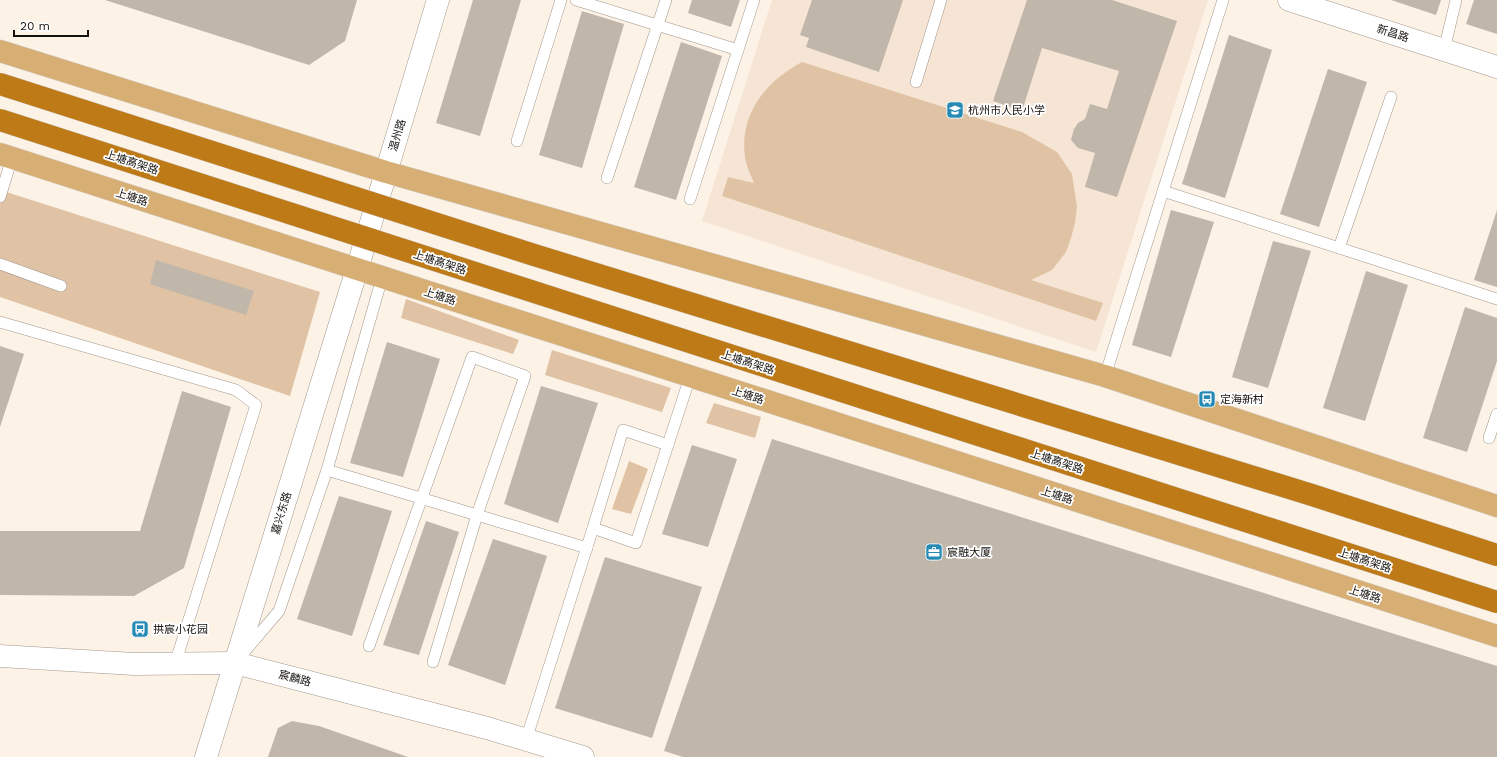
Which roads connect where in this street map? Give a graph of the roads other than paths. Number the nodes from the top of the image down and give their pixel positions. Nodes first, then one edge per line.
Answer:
1 (438, 0) edge
2 (561, 0) edge
3 (576, 0) edge
4 (666, 0) edge
5 (754, 0) edge
6 (942, 0) edge
7 (1223, 0) edge
8 (1289, 0) edge
9 (1456, 0) edge
10 (658, 25) junction
11 (738, 50) junction
12 (1444, 50) junction
13 (0, 51) edge
14 (1497, 67) edge
15 (916, 82) dead end
16 (0, 84) edge
17 (1391, 96) dead end
18 (0, 120) edge
19 (517, 141) dead end
20 (6, 156) edge
21 (386, 172) junction
22 (607, 178) dead end
23 (1163, 191) junction
24 (0, 197) edge
25 (690, 199) dead end
26 (1339, 248) junction
27 (0, 264) edge
28 (357, 269) junction
29 (382, 278) junction
30 (61, 286) dead end
31 (1497, 299) edge
32 (0, 322) edge
33 (1105, 376) junction
34 (690, 377) junction
35 (1497, 414) edge
36 (1489, 438) dead end
37 (668, 445) junction
38 (328, 470) junction
39 (422, 499) junction
40 (1497, 506) edge
41 (477, 515) junction
42 (593, 528) junction
43 (587, 548) junction
44 (1497, 555) edge
45 (1497, 602) edge
46 (1497, 636) edge
47 (369, 646) dead end
48 (0, 656) edge
49 (433, 662) dead end
50 (235, 663) junction
51 (175, 664) junction
52 (526, 740) junction
53 (206, 757) edge
54 (583, 757) edge

1 - 21 street, 温州路
2 - 19 lane
3 - 10 lane
4 - 10 lane
5 - 11 lane
6 - 15 lane
7 - 23 lane
8 - 12 street, 新昌路
9 - 12 lane
10 - 11 lane
10 - 22 lane
11 - 25 lane
12 - 14 street, 新昌路
13 - 21 main road
16 - 44 highway, bridge
17 - 26 lane
18 - 45 highway, 上塘高架路, bridge
20 - 24 lane
20 - 28 main road, 上塘路
21 - 28 street, 温州路
21 - 33 main road
23 - 26 lane
23 - 33 lane
26 - 31 lane
27 - 30 lane
28 - 29 main road, 上塘路
28 - 50 street, 嘉兴东路
29 - 34 main road, 上塘路
29 - 38 lane
32 - 51 lane
33 - 40 main road
34 - 37 lane
34 - 46 main road, 上塘路
35 - 36 lane
37 - 42 lane
37 - 42 lane
38 - 39 lane
38 - 50 lane
39 - 41 lane
39 - 41 lane
39 - 47 lane
41 - 43 lane
41 - 49 lane
42 - 43 lane
43 - 52 lane
48 - 51 street, 宸麟路
50 - 51 street, 宸麟路
50 - 52 street, 宸麟路
50 - 53 street, 嘉兴东路
52 - 54 street, 宸麟路

